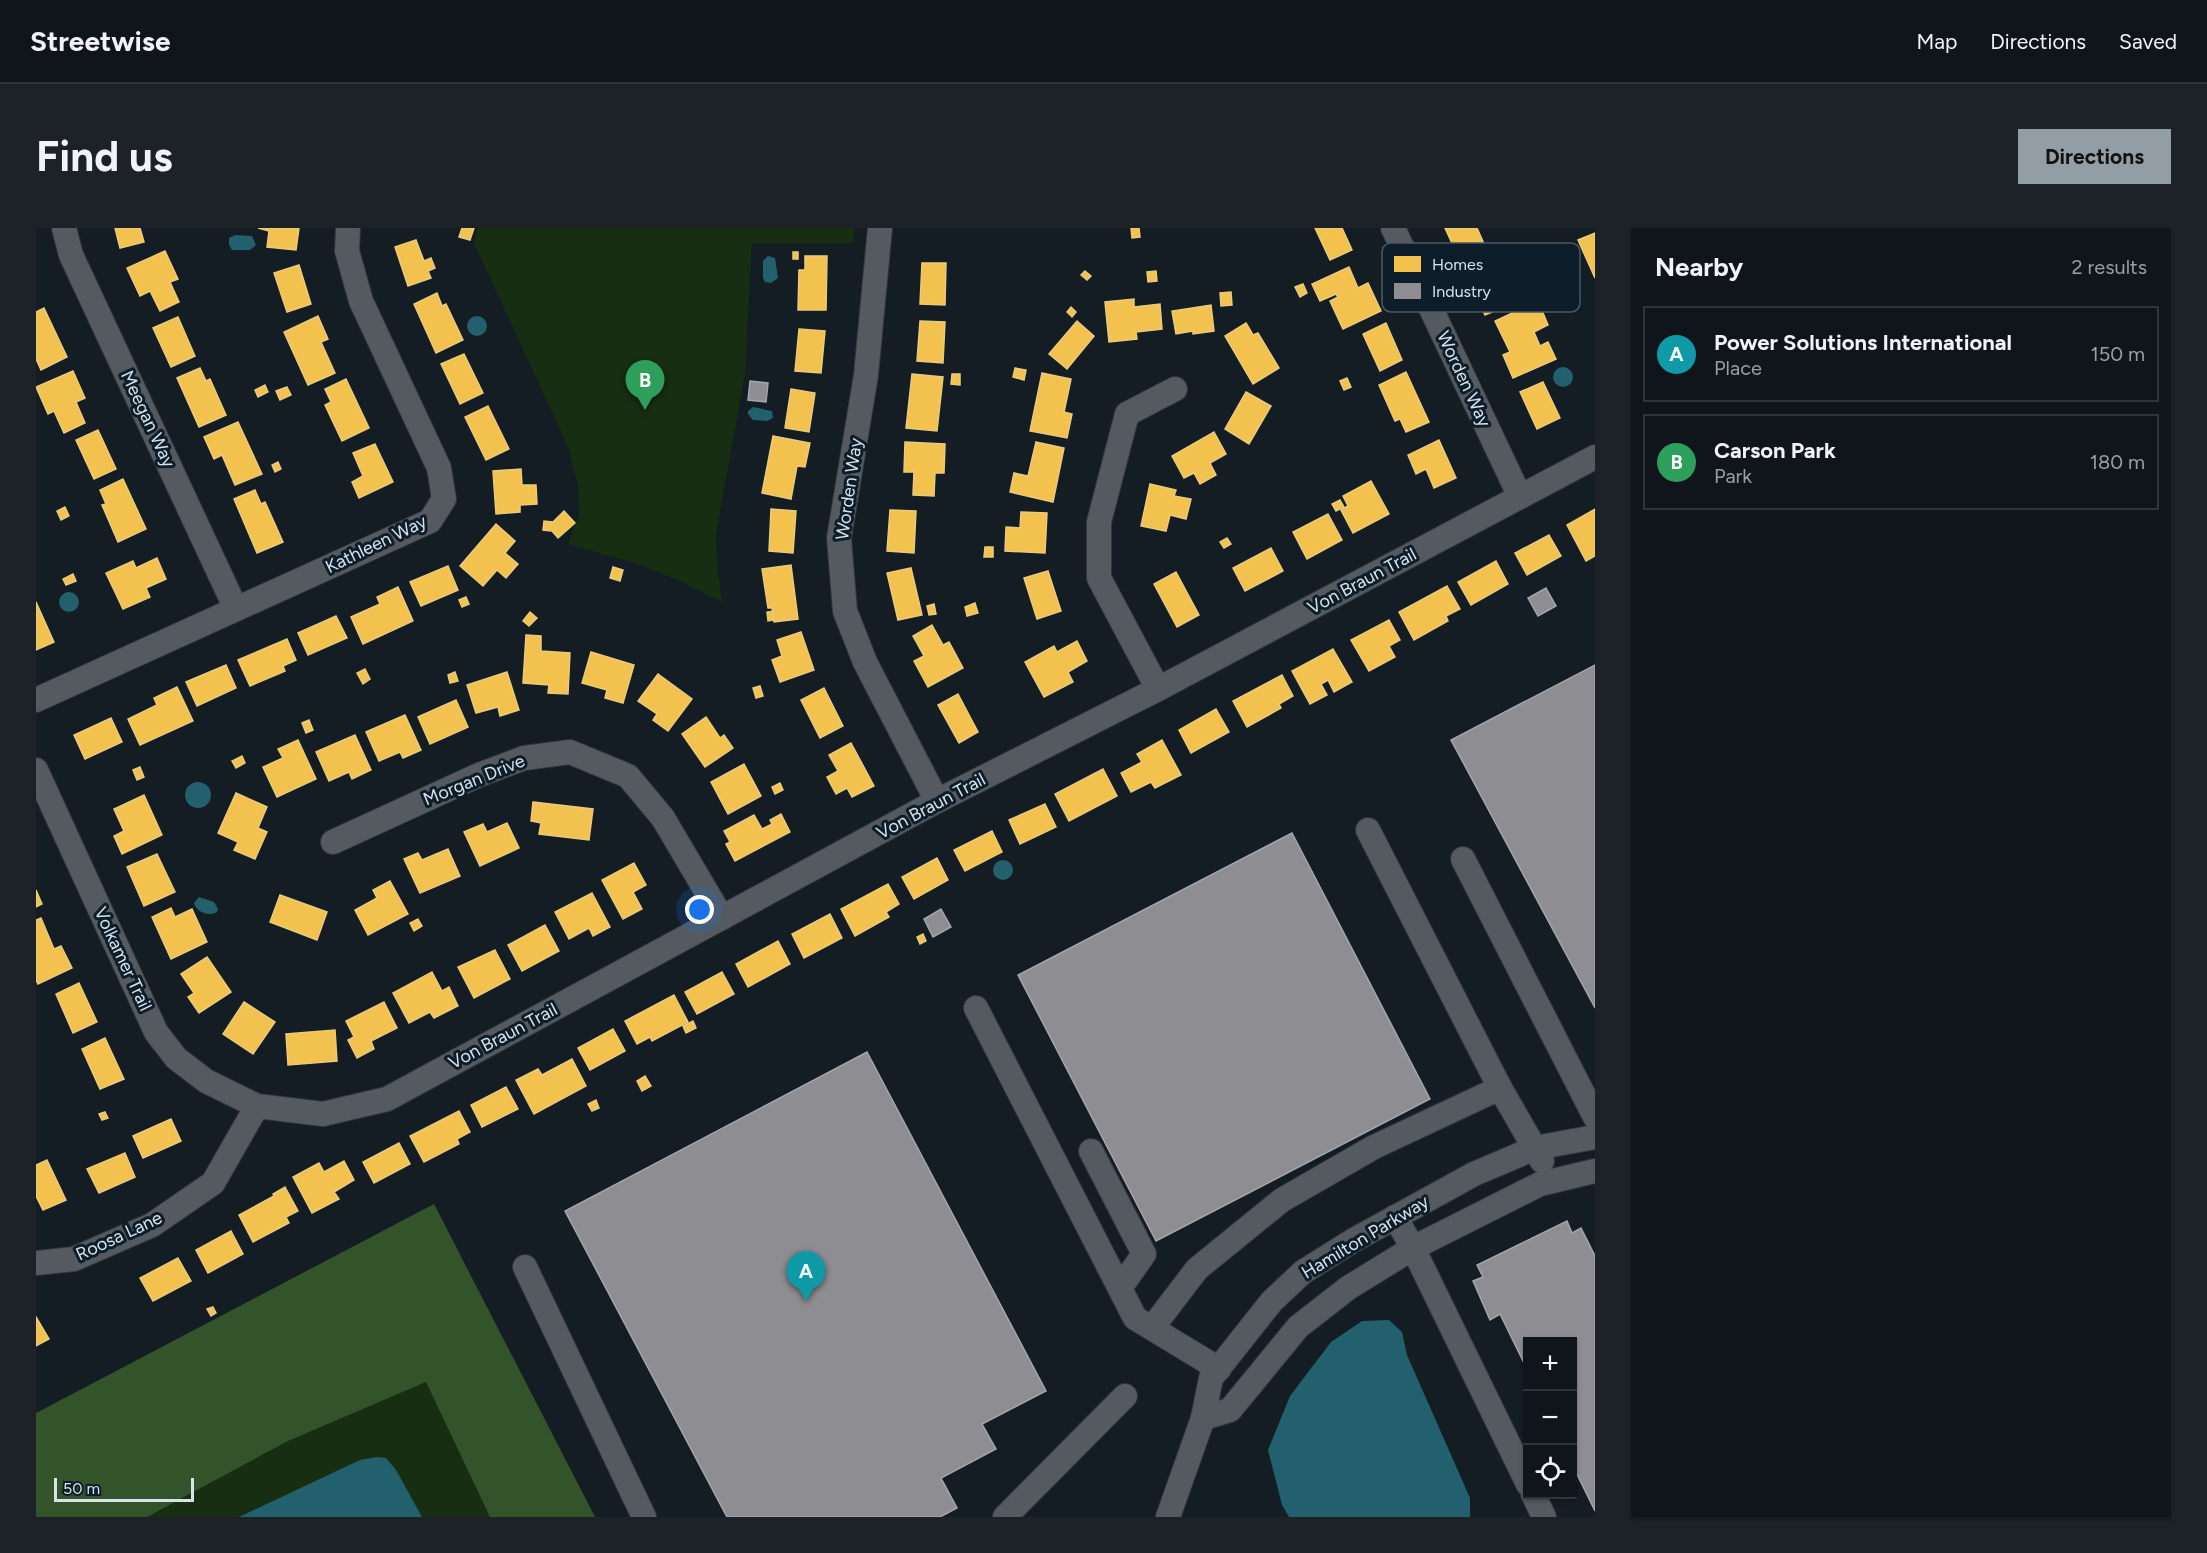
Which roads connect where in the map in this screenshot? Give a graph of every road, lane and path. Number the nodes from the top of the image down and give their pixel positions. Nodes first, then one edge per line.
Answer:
1 (64, 228) edge
2 (348, 228) edge
3 (880, 228) edge
4 (1393, 228) edge
5 (1400, 243) edge
6 (1433, 312) edge
7 (1175, 389) dead end
8 (1595, 457) edge
9 (1520, 497) junction
10 (236, 609) junction
11 (1158, 689) junction
12 (36, 700) edge
13 (36, 770) edge
14 (937, 801) junction
15 (1368, 830) dead end
16 (333, 842) dead end
17 (1463, 859) dead end
18 (722, 918) junction
19 (976, 1008) dead end
20 (1584, 1073) edge
21 (1500, 1088) junction
22 (257, 1106) junction
23 (1595, 1117) edge
24 (1595, 1137) edge
25 (1535, 1148) junction
26 (1091, 1151) dead end
27 (1595, 1171) edge
28 (1552, 1181) junction
29 (1395, 1217) junction
30 (1413, 1248) junction
31 (36, 1263) edge
32 (525, 1266) dead end
33 (1120, 1288) junction
34 (1152, 1328) junction
35 (1219, 1369) junction
36 (1125, 1396) dead end
37 (1203, 1418) junction
38 (1523, 1476) edge
39 (1535, 1499) edge
40 (644, 1517) edge
41 (1005, 1517) edge
42 (1168, 1517) edge
43 (1544, 1517) edge

1 - 10 street, Meegan Way
2 - 10 street, Kathleen Way
3 - 14 street, Worden Way
4 - 5 street, Worden Way
6 - 9 street, Worden Way
7 - 11 street
8 - 9 street, Von Braun Trail
9 - 11 street, Von Braun Trail
10 - 12 street, Kathleen Way
11 - 14 street, Von Braun Trail
13 - 22 street, Volkamer Trail
14 - 18 street, Von Braun Trail
15 - 21 street
16 - 18 street, Morgan Drive
17 - 20 street
18 - 22 street, Von Braun Trail
19 - 33 street
20 - 23 street
21 - 25 street
21 - 34 street
22 - 31 street, Roosa Lane
24 - 25 street, Hamilton Parkway
25 - 28 street
25 - 29 street, Hamilton Parkway
26 - 33 street
27 - 28 street, Hamilton Parkway
28 - 30 street, Hamilton Parkway
29 - 30 street
29 - 35 street, Hamilton Parkway
30 - 37 street, Hamilton Parkway
30 - 38 street
32 - 40 street
33 - 34 street
34 - 35 street
35 - 37 street, Hamilton Parkway
36 - 41 street
37 - 42 street, Hamilton Parkway
39 - 43 street

